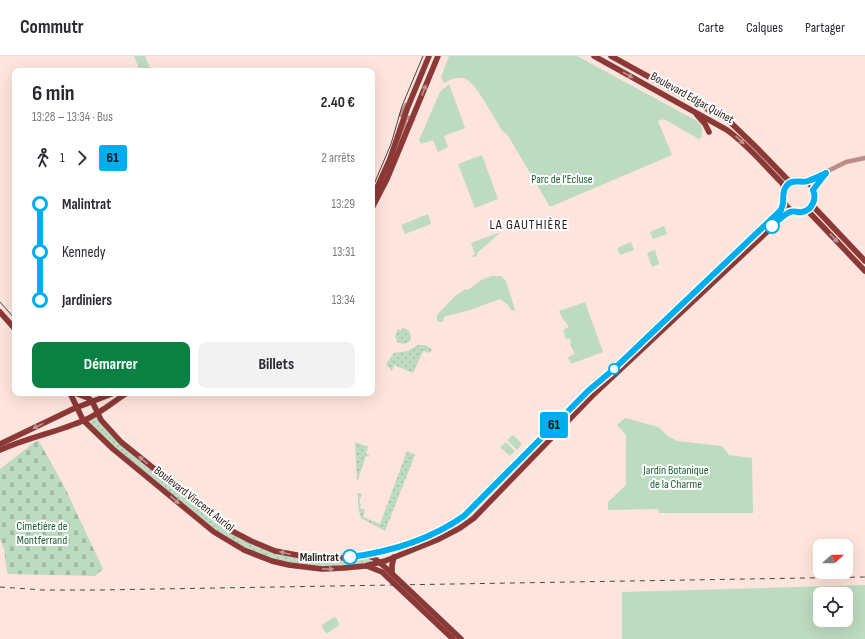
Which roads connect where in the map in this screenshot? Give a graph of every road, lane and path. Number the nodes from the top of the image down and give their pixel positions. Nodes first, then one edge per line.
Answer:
1 (429, 56) edge
2 (438, 56) edge
3 (594, 56) edge
4 (610, 56) edge
5 (684, 105) junction
6 (403, 116) junction
7 (413, 119) junction
8 (709, 132) dead end
9 (400, 145) junction
10 (865, 158) edge
11 (826, 173) junction
12 (792, 182) junction
13 (806, 182) junction
14 (785, 189) junction
15 (813, 190) junction
16 (375, 192) edge
17 (375, 202) edge
18 (784, 203) junction
19 (812, 205) junction
20 (806, 210) junction
21 (792, 211) junction
22 (746, 244) junction
23 (741, 255) junction
24 (865, 261) edge
25 (865, 270) edge
26 (0, 312) edge
27 (12, 326) edge
28 (71, 396) edge
29 (83, 396) edge
30 (106, 396) edge
31 (122, 396) edge
32 (92, 401) junction
33 (75, 408) junction
34 (100, 412) junction
35 (83, 420) junction
36 (0, 444) edge
37 (0, 450) edge
38 (384, 550) junction
39 (366, 555) junction
40 (394, 557) junction
41 (379, 562) junction
42 (365, 566) junction
43 (382, 572) junction
44 (392, 574) junction
45 (453, 639) edge
46 (461, 639) edge

1 - 6 main road
7 -> 2 main road
3 -> 5 main road, Boulevard Edgar Quinet
4 - 12 main road, Boulevard Edgar Quinet
5 - 8 main road
5 -> 14 main road, Boulevard Edgar Quinet
6 - 7 street
6 - 9 street
6 - 16 main road
7 - 9 main road
9 - 17 main road
10 - 11 street
11 - 13 street
11 - 15 street
12 - 13 main road
12 - 14 main road
13 - 15 main road
14 - 18 main road
15 - 19 main road
18 - 21 main road
18 - 22 main road, Boulevard Vincent Auriol
19 - 20 main road
19 - 24 main road
20 - 21 main road
20 -> 25 main road
21 - 23 main road, Boulevard Vincent Auriol
22 - 23 main road
22 - 38 main road, Boulevard Vincent Auriol
23 - 40 main road, Boulevard Vincent Auriol
26 - 27 main road
28 - 33 main road, Boulevard Vincent Auriol
29 - 32 main road
30 - 32 main road
31 - 34 main road
32 - 33 main road
32 - 34 main road, Boulevard Vincent Auriol
33 - 35 main road, Boulevard Vincent Auriol
33 -> 36 main road
34 - 35 main road
39 -> 34 main road, Boulevard Vincent Auriol
35 - 37 main road
35 -> 42 main road, Boulevard Vincent Auriol
38 - 39 main road, Boulevard Vincent Auriol
38 - 41 main road
39 - 41 main road
40 - 41 main road, Boulevard Vincent Auriol
40 - 44 main road
41 - 42 main road, Boulevard Vincent Auriol
41 - 43 main road
41 - 44 main road
42 - 43 main road
43 - 45 main road
44 - 46 main road

